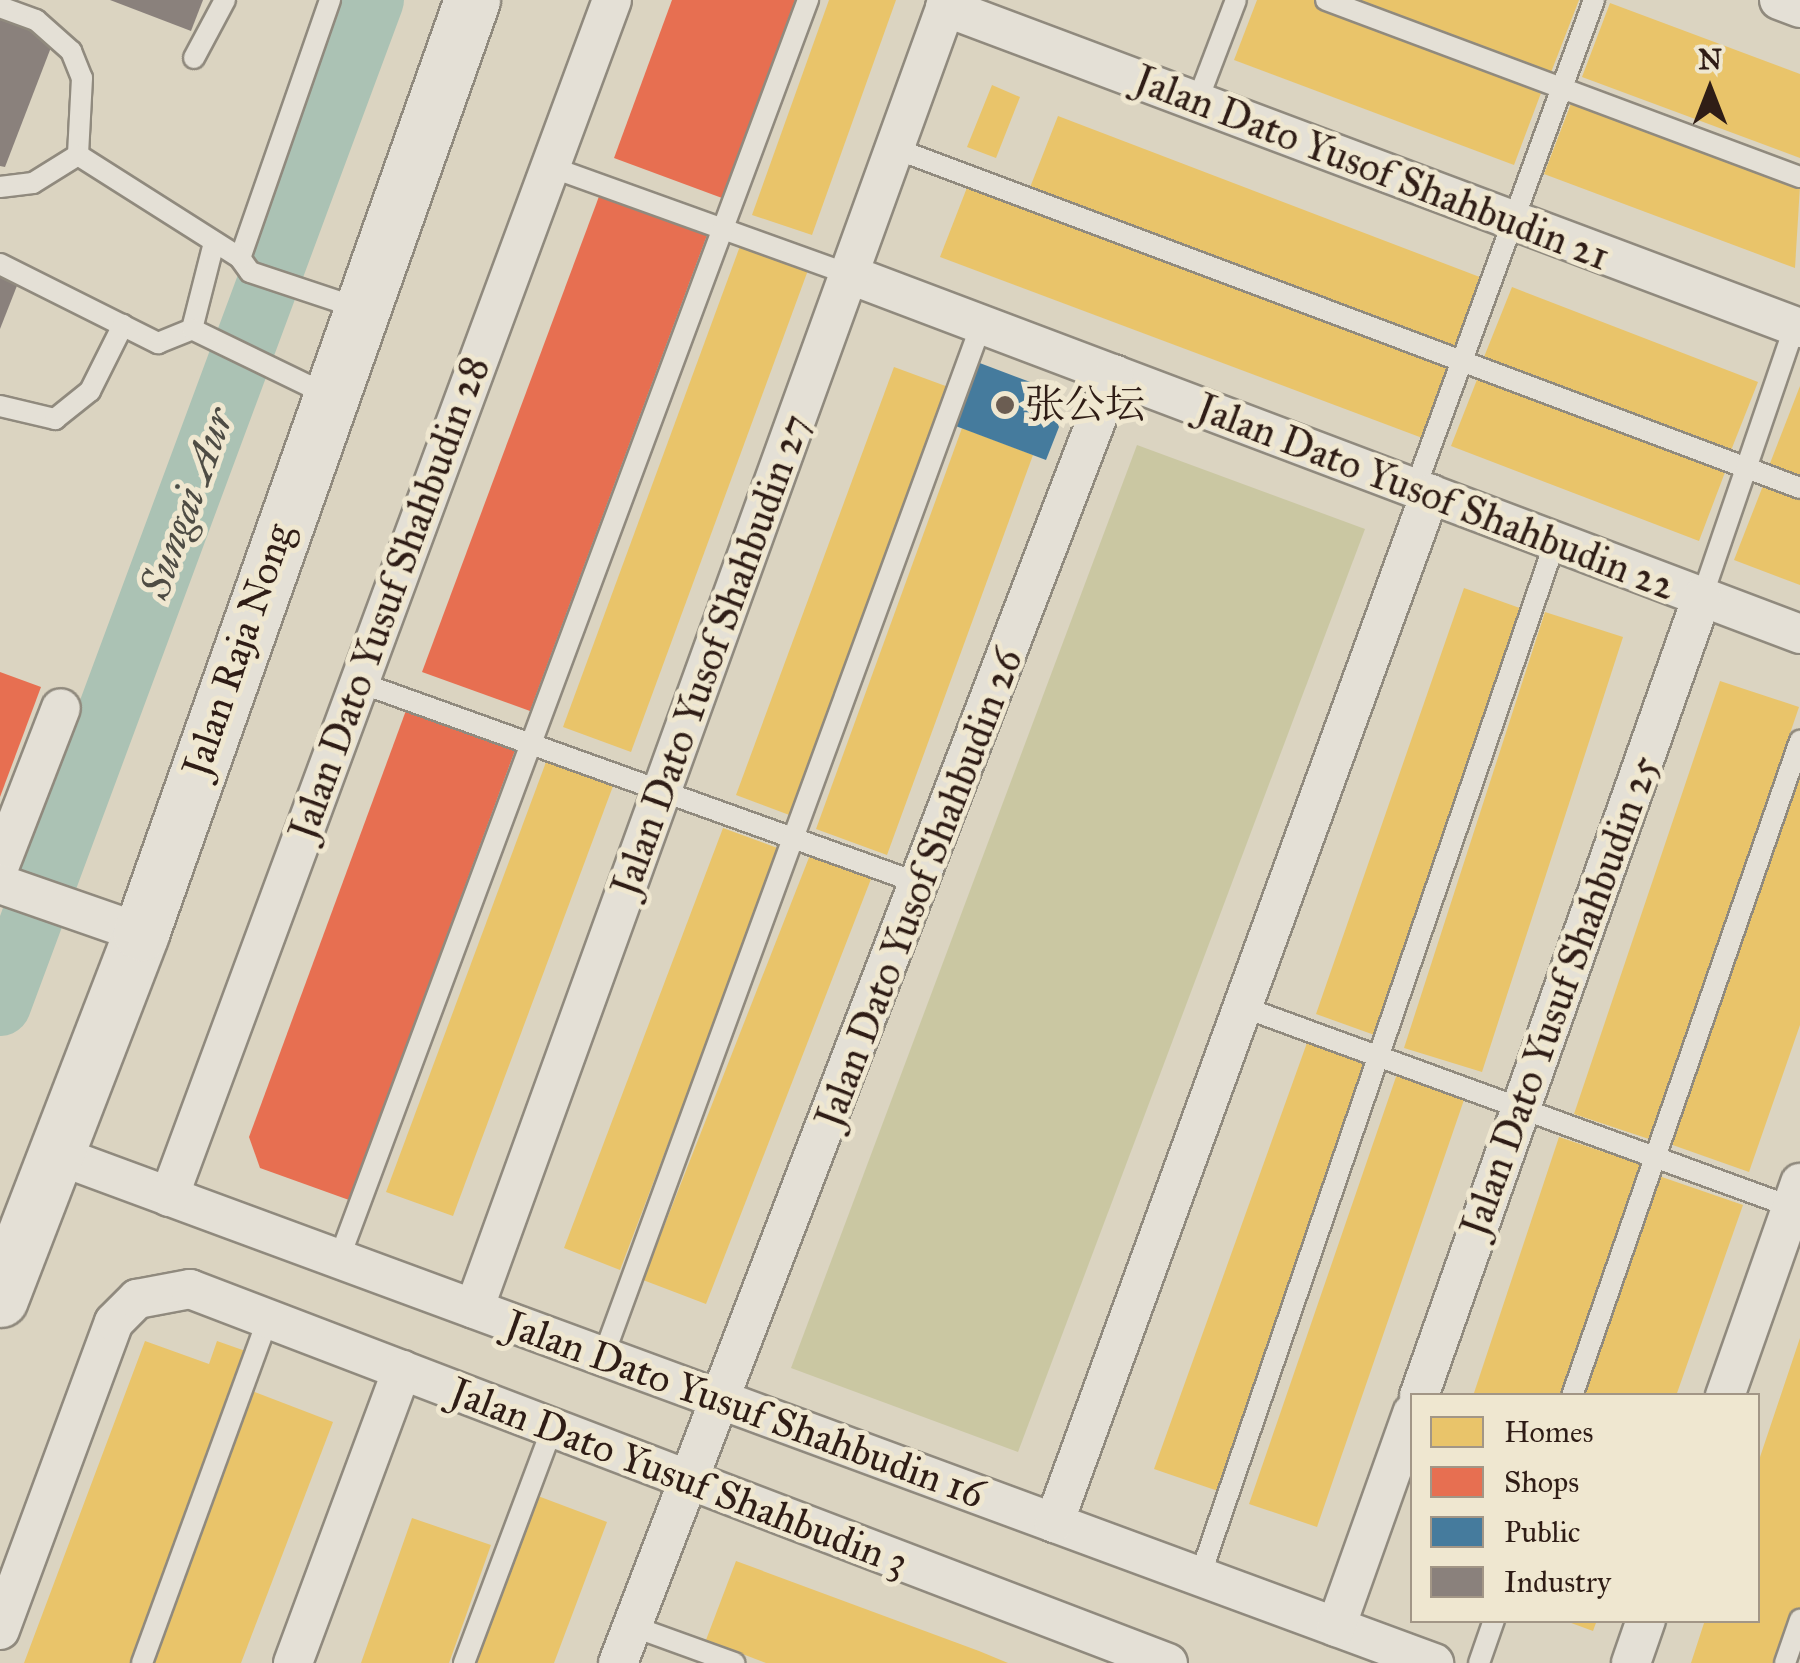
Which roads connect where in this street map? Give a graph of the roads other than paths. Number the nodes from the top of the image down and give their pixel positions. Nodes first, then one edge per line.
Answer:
1 (225, 0) edge
2 (330, 0) edge
3 (472, 0) edge
4 (612, 0) edge
5 (808, 0) edge
6 (1236, 0) edge
7 (1326, 0) edge
8 (1594, 0) edge
9 (1779, 0) edge
10 (946, 4) edge
11 (0, 7) edge
12 (1800, 8) edge
13 (194, 58) dead end
14 (1562, 88) junction
15 (1197, 102) junction
16 (894, 148) junction
17 (78, 154) junction
18 (548, 166) junction
19 (1800, 178) edge
20 (0, 187) edge
21 (1513, 220) junction
22 (720, 225) junction
23 (214, 242) junction
24 (0, 264) edge
25 (245, 265) junction
26 (848, 274) junction
27 (358, 308) junction
28 (1798, 321) edge
29 (981, 324) junction
30 (123, 325) junction
31 (192, 329) junction
32 (1462, 360) junction
33 (1114, 374) junction
34 (326, 394) junction
35 (0, 406) edge
36 (1746, 468) junction
37 (1800, 488) edge
38 (1422, 491) junction
39 (1556, 542) junction
40 (1702, 597) junction
41 (1800, 634) edge
42 (358, 682) junction
43 (61, 708) dead end
44 (1800, 742) edge
45 (529, 743) junction
46 (662, 790) junction
47 (794, 838) junction
48 (0, 864) edge
49 (921, 884) junction
50 (27, 893) edge
51 (141, 934) junction
52 (1240, 1006) junction
53 (1379, 1056) junction
54 (1521, 1108) junction
55 (56, 1155) junction
56 (1655, 1157) junction
57 (169, 1196) junction
58 (1797, 1200) edge
59 (339, 1259) junction
60 (0, 1299) edge
61 (474, 1309) junction
62 (269, 1316) junction
63 (603, 1356) junction
64 (402, 1370) junction
65 (1419, 1393) edge
66 (1573, 1393) edge
67 (1726, 1393) edge
68 (725, 1402) junction
69 (1410, 1419) edge
70 (551, 1432) junction
71 (686, 1482) junction
72 (1054, 1523) junction
73 (1200, 1576) junction
74 (1800, 1620) edge
75 (1493, 1623) edge
76 (1645, 1623) edge
77 (632, 1626) junction
78 (1336, 1628) junction
79 (0, 1630) edge
80 (142, 1663) edge
81 (293, 1663) edge
82 (464, 1663) edge
83 (618, 1663) edge
84 (734, 1663) edge
85 (1168, 1663) edge
86 (1434, 1663) edge
87 (1479, 1663) edge
88 (1631, 1663) edge
89 (1785, 1663) edge

1 - 13 lane
2 - 25 lane
3 - 27 main road, Jalan Raja Nong
4 - 18 street, Jalan Dato Yusuf Shahbudin 28
5 - 22 lane
6 - 15 lane
7 - 14 lane
8 - 14 lane
9 - 12 street
10 - 15 street, Jalan Dato Yusof Shahbudin 21
10 - 16 street, Jalan Dato Yusof Shahbudin 27
11 - 17 lane
14 - 19 lane
14 - 21 lane
15 - 21 street, Jalan Dato Yusof Shahbudin 21
16 - 26 street, Jalan Dato Yusof Shahbudin 27
16 - 32 lane
17 - 20 lane
17 - 23 lane
18 - 22 lane
18 - 42 street, Jalan Dato Yusuf Shahbudin 28
21 - 28 street, Jalan Dato Yusof Shahbudin 21
21 - 32 lane
22 - 26 lane
22 - 45 lane
23 - 25 lane
23 - 31 lane
24 - 30 lane
25 - 27 lane
26 - 29 street, Jalan Dato Yusof Shahbudin 22
26 - 46 street, Jalan Dato Yusof Shahbudin 27
27 - 34 main road, Jalan Raja Nong
28 - 36 lane
29 - 33 street, Jalan Dato Yusof Shahbudin 22
29 - 47 lane
30 - 31 lane
30 - 35 lane
31 - 34 lane
32 - 36 lane
32 - 38 lane
33 - 38 street, Jalan Dato Yusof Shahbudin 22
33 - 49 street, Jalan Dato Yusof Shahbudin 26
34 - 51 main road, Jalan Raja Nong
36 - 37 lane
36 - 40 lane
38 - 39 street, Jalan Dato Yusof Shahbudin 22
38 - 52 street
39 - 40 street, Jalan Dato Yusof Shahbudin 22
39 - 53 lane
40 - 41 street, Jalan Dato Yusof Shahbudin 22
40 - 54 street, Jalan Dato Yusuf Shahbudin 25
42 - 45 lane
42 - 57 street, Jalan Dato Yusuf Shahbudin 28
43 - 48 street
44 - 56 lane
45 - 46 lane
45 - 59 lane
46 - 47 lane
46 - 61 street, Jalan Dato Yusof Shahbudin 27
47 - 49 lane
47 - 63 lane
49 - 68 street, Jalan Dato Yusof Shahbudin 26
50 - 51 street
51 - 55 main road, Jalan Raja Nong
52 - 53 lane
52 - 72 street
53 - 54 lane
53 - 73 lane
54 - 56 lane
54 - 65 street, Jalan Dato Yusuf Shahbudin 25
55 - 57 street, Jalan Dato Yusuf Shahbudin 16
55 - 60 main road, Jalan Raja Nong
56 - 58 lane
56 - 66 lane
57 - 59 street, Jalan Dato Yusuf Shahbudin 16
58 - 67 street
59 - 61 street, Jalan Dato Yusuf Shahbudin 16
61 - 63 street, Jalan Dato Yusuf Shahbudin 16
62 - 64 street, Jalan Dato Yusuf Shahbudin 3
62 - 79 street, Jalan Dato Yusuf Shahbudin 3
62 - 80 lane
63 - 68 street, Jalan Dato Yusuf Shahbudin 16
64 - 70 street, Jalan Dato Yusuf Shahbudin 3
64 - 81 street
68 - 71 street, Jalan Dato Yusof Shahbudin 26
68 - 72 street, Jalan Dato Yusuf Shahbudin 16
69 - 78 street
70 - 71 street, Jalan Dato Yusuf Shahbudin 3
70 - 82 lane
71 - 77 street, Jalan Dato Yusof Shahbudin 26
71 - 85 street, Jalan Dato Yusuf Shahbudin 3
72 - 73 street, Jalan Dato Yusuf Shahbudin 16
73 - 78 street, Jalan Dato Yusuf Shahbudin 16
74 - 89 lane
75 - 87 lane
76 - 88 street
77 - 83 street, Jalan Dato Yusof Shahbudin 26
77 - 84 lane
78 - 86 street, Jalan Dato Yusuf Shahbudin 16

